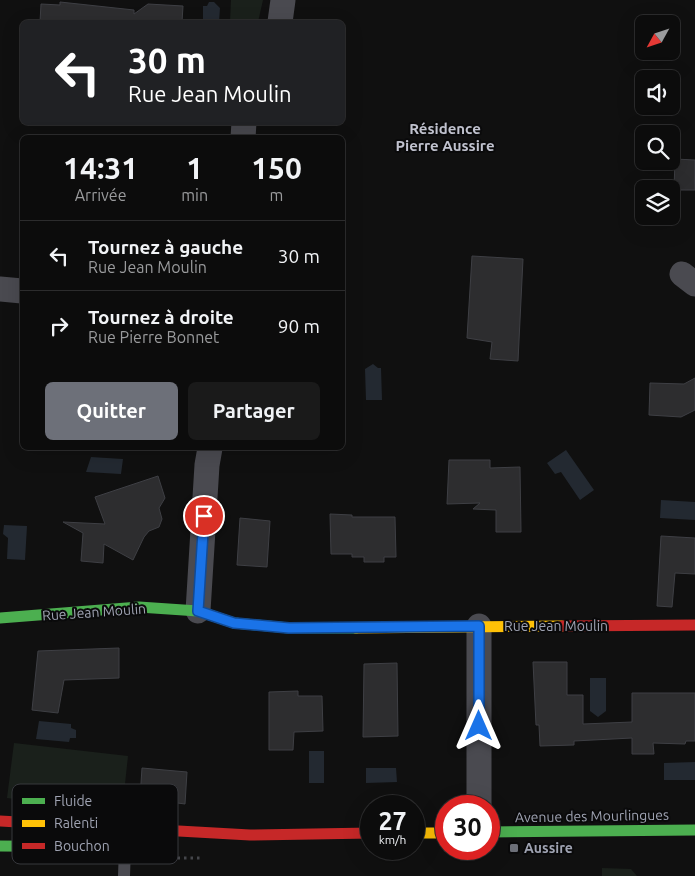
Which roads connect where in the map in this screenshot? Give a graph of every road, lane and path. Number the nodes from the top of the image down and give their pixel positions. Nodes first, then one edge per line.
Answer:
1 (283, 0) edge
2 (280, 20) edge
3 (0, 290) edge
4 (20, 291) edge
5 (210, 450) edge
6 (198, 611) junction
7 (0, 618) edge
8 (695, 625) edge
9 (479, 626) junction
10 (479, 795) edge
11 (695, 830) edge
12 (178, 831) edge
13 (500, 832) edge
14 (360, 833) edge
15 (250, 835) junction
16 (178, 838) edge
17 (216, 845) dead end

1 - 2 street
3 - 4 street
5 - 6 street
6 - 7 street, Rue Jean Moulin
6 - 9 street, Rue Jean Moulin
8 - 9 street, Rue Jean Moulin
9 - 10 street
11 - 13 street, Avenue des Mourlingues
12 - 15 street
14 - 15 street
15 - 16 lane
15 - 17 street

